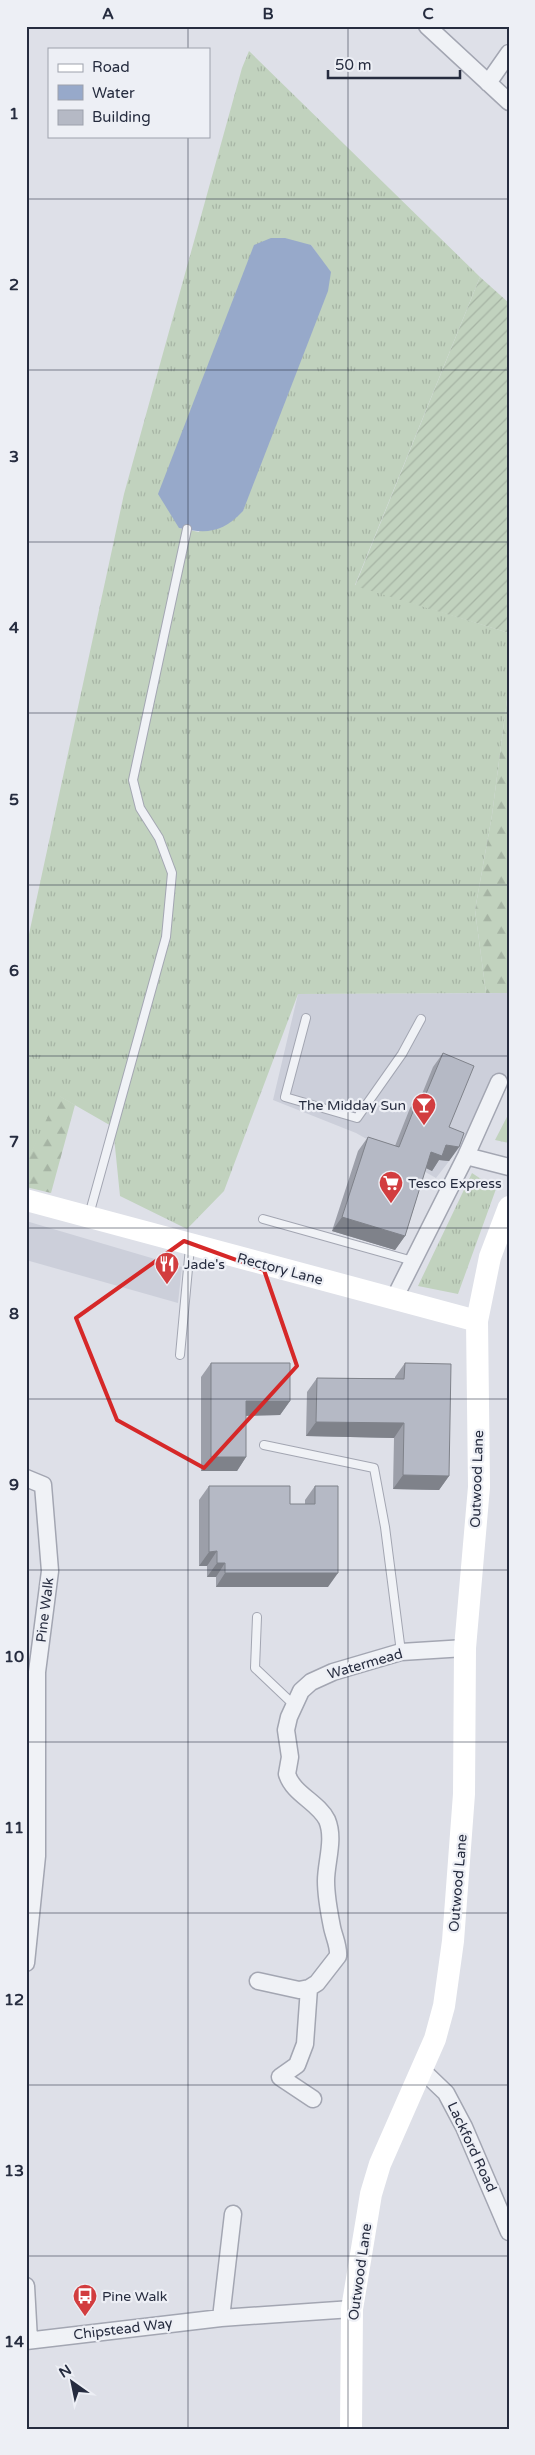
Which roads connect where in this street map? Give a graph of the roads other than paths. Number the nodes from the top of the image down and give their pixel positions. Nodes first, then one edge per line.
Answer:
1 (427, 26) edge
2 (509, 53) edge
3 (488, 83) junction
4 (509, 102) edge
5 (187, 529) dead end
6 (306, 1018) dead end
7 (421, 1019) dead end
8 (499, 1082) dead end
9 (466, 1156) junction
10 (509, 1167) edge
11 (26, 1200) edge
12 (509, 1207) edge
13 (88, 1217) junction
14 (263, 1219) dead end
15 (191, 1244) junction
16 (413, 1261) junction
17 (394, 1299) junction
18 (477, 1321) junction
19 (180, 1355) dead end
20 (264, 1445) dead end
21 (26, 1478) edge
22 (258, 1617) dead end
23 (465, 1648) junction
24 (401, 1652) junction
25 (293, 1704) junction
26 (26, 1962) edge
27 (258, 1982) dead end
28 (309, 1988) junction
29 (423, 2070) junction
30 (312, 2099) dead end
31 (233, 2214) dead end
32 (509, 2232) edge
33 (26, 2286) edge
34 (352, 2309) junction
35 (221, 2318) junction
36 (28, 2341) edge
37 (351, 2429) edge

1 - 3 street
2 - 3 street
3 - 4 street
5 - 13 lane
6 - 7 lane
8 - 9 street
9 - 10 street
9 - 16 street
11 - 13 main road, Rectory Lane
12 - 18 main road, Outwood Lane
13 - 15 main road, Rectory Lane
14 - 16 lane
15 - 17 main road, Rectory Lane
15 - 19 lane
16 - 17 street
17 - 18 main road, Rectory Lane
18 - 23 main road, Outwood Lane
20 - 24 lane
21 - 26 street, Pine Walk
22 - 25 lane
23 - 24 street, Watermead
23 - 29 main road, Outwood Lane
24 - 25 street, Watermead
25 - 28 street, Watermead
27 - 28 street
28 - 30 street
29 - 32 street, Lackford Road
29 - 34 main road, Outwood Lane
31 - 35 street
33 - 36 street
34 - 35 street, Chipstead Way
34 - 37 main road, Outwood Lane
35 - 36 street, Chipstead Way

